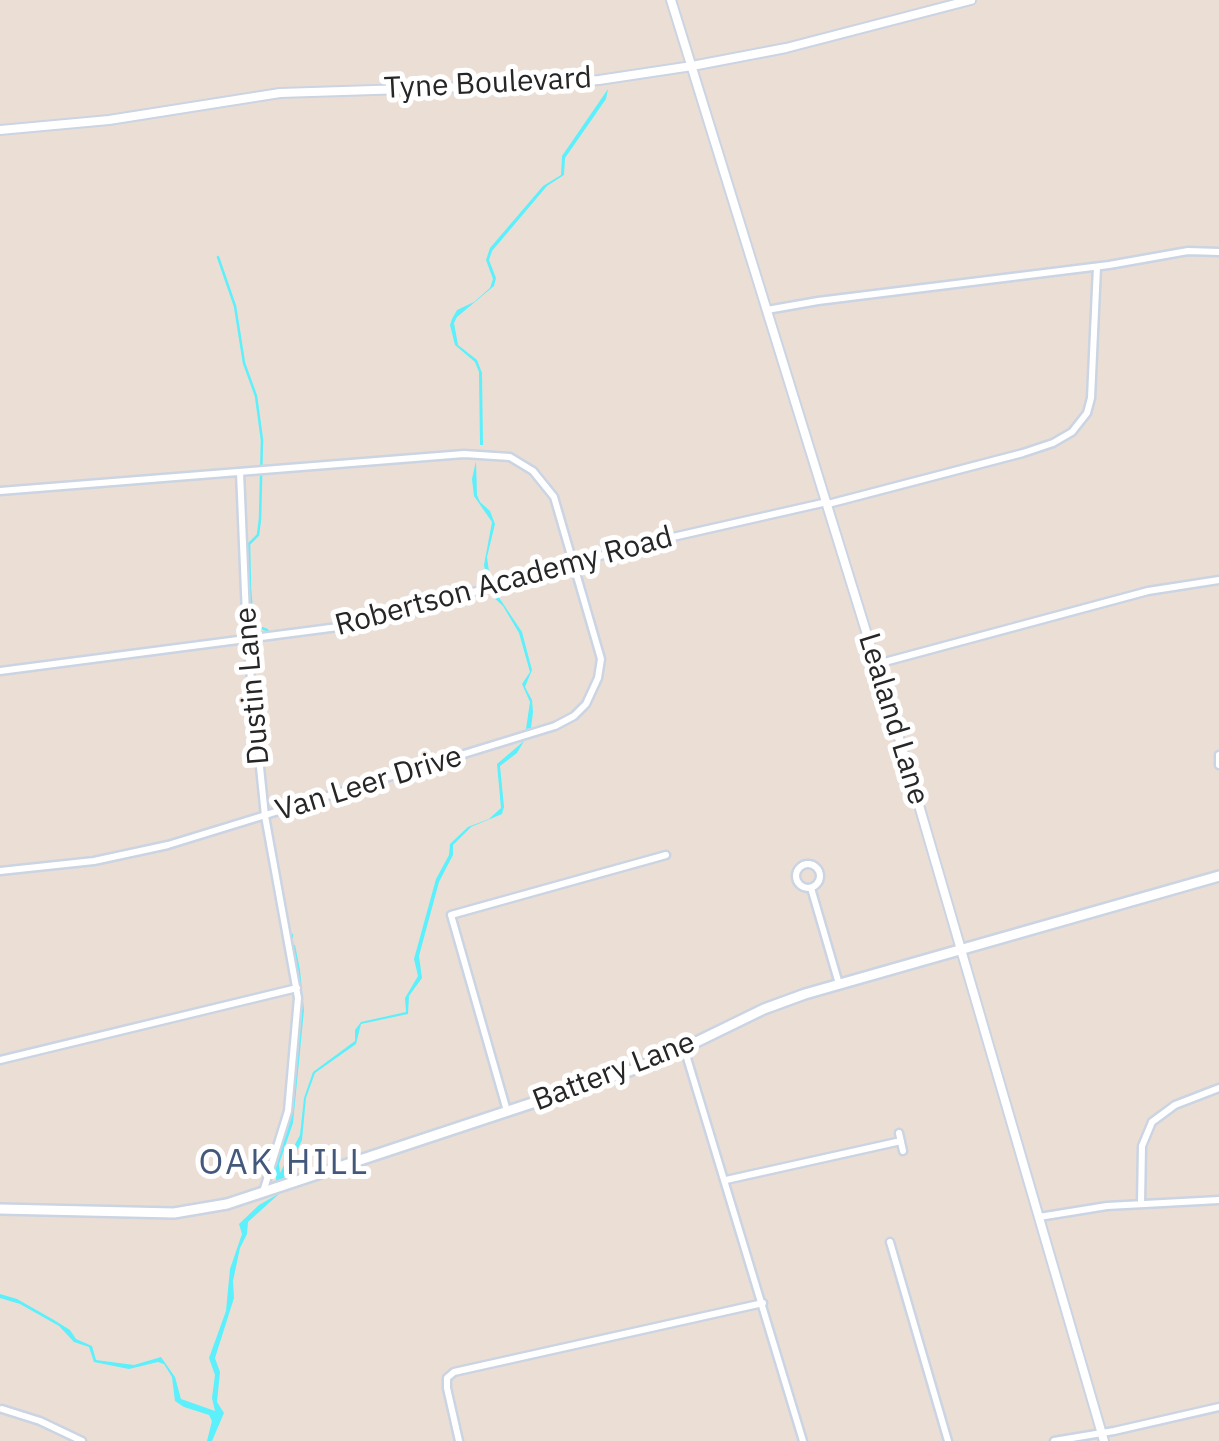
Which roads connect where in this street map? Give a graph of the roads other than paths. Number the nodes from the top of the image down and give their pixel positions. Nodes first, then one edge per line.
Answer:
1 (671, 0) edge
2 (971, 0) edge
3 (692, 66) junction
4 (0, 130) edge
5 (1219, 252) edge
6 (1097, 267) junction
7 (767, 310) junction
8 (240, 472) junction
9 (0, 491) edge
10 (827, 503) junction
11 (575, 563) junction
12 (1219, 580) edge
13 (248, 640) junction
14 (876, 664) junction
15 (0, 671) edge
16 (1219, 755) edge
17 (1219, 764) edge
18 (264, 816) junction
19 (666, 856) dead end
20 (0, 871) edge
21 (1219, 876) edge
22 (811, 888) dead end
23 (961, 949) junction
24 (839, 984) junction
25 (297, 988) junction
26 (684, 1048) junction
27 (0, 1060) edge
28 (1219, 1088) edge
29 (507, 1112) junction
30 (903, 1150) dead end
31 (726, 1180) junction
32 (263, 1193) junction
33 (1219, 1200) edge
34 (1141, 1203) junction
35 (0, 1209) edge
36 (1038, 1217) junction
37 (890, 1242) dead end
38 (763, 1303) junction
39 (1219, 1408) edge
40 (2, 1410) edge
41 (1103, 1437) edge
42 (82, 1441) edge
43 (459, 1441) edge
44 (803, 1441) edge
45 (948, 1441) edge
46 (1054, 1441) edge

1 - 3 street, Lealand Lane
2 - 3 street, Tyne Boulevard
3 - 4 street, Tyne Boulevard
3 - 7 street, Lealand Lane
5 - 6 street
6 - 7 street
6 - 10 street, Robertson Academy Road
7 - 10 street, Lealand Lane
8 - 9 street, Van Leer Drive
8 - 11 street, Van Leer Drive
8 - 13 street, Dustin Lane
10 - 11 street, Robertson Academy Road
10 - 14 street, Lealand Lane
11 - 13 street, Robertson Academy Road
11 - 18 street, Van Leer Drive
12 - 14 street
13 - 15 street, Robertson Academy Road
13 - 18 street, Dustin Lane
14 - 23 street, Lealand Lane
16 - 17 street
18 - 20 street, Van Leer Drive
18 - 25 street, Dustin Lane
19 - 29 street
21 - 23 main road, Battery Lane
22 - 24 street
23 - 24 main road, Battery Lane
23 - 36 street, Lealand Lane
24 - 26 main road, Battery Lane
25 - 27 street
25 - 32 street, Dustin Lane
26 - 29 main road, Battery Lane
26 - 31 street
28 - 34 street
29 - 32 main road, Battery Lane
30 - 31 street
31 - 38 street
32 - 35 main road, Battery Lane
33 - 34 street
34 - 36 street
36 - 41 street, Lealand Lane
37 - 45 street
38 - 43 street
38 - 44 street
39 - 41 street
40 - 42 street
41 - 46 street

